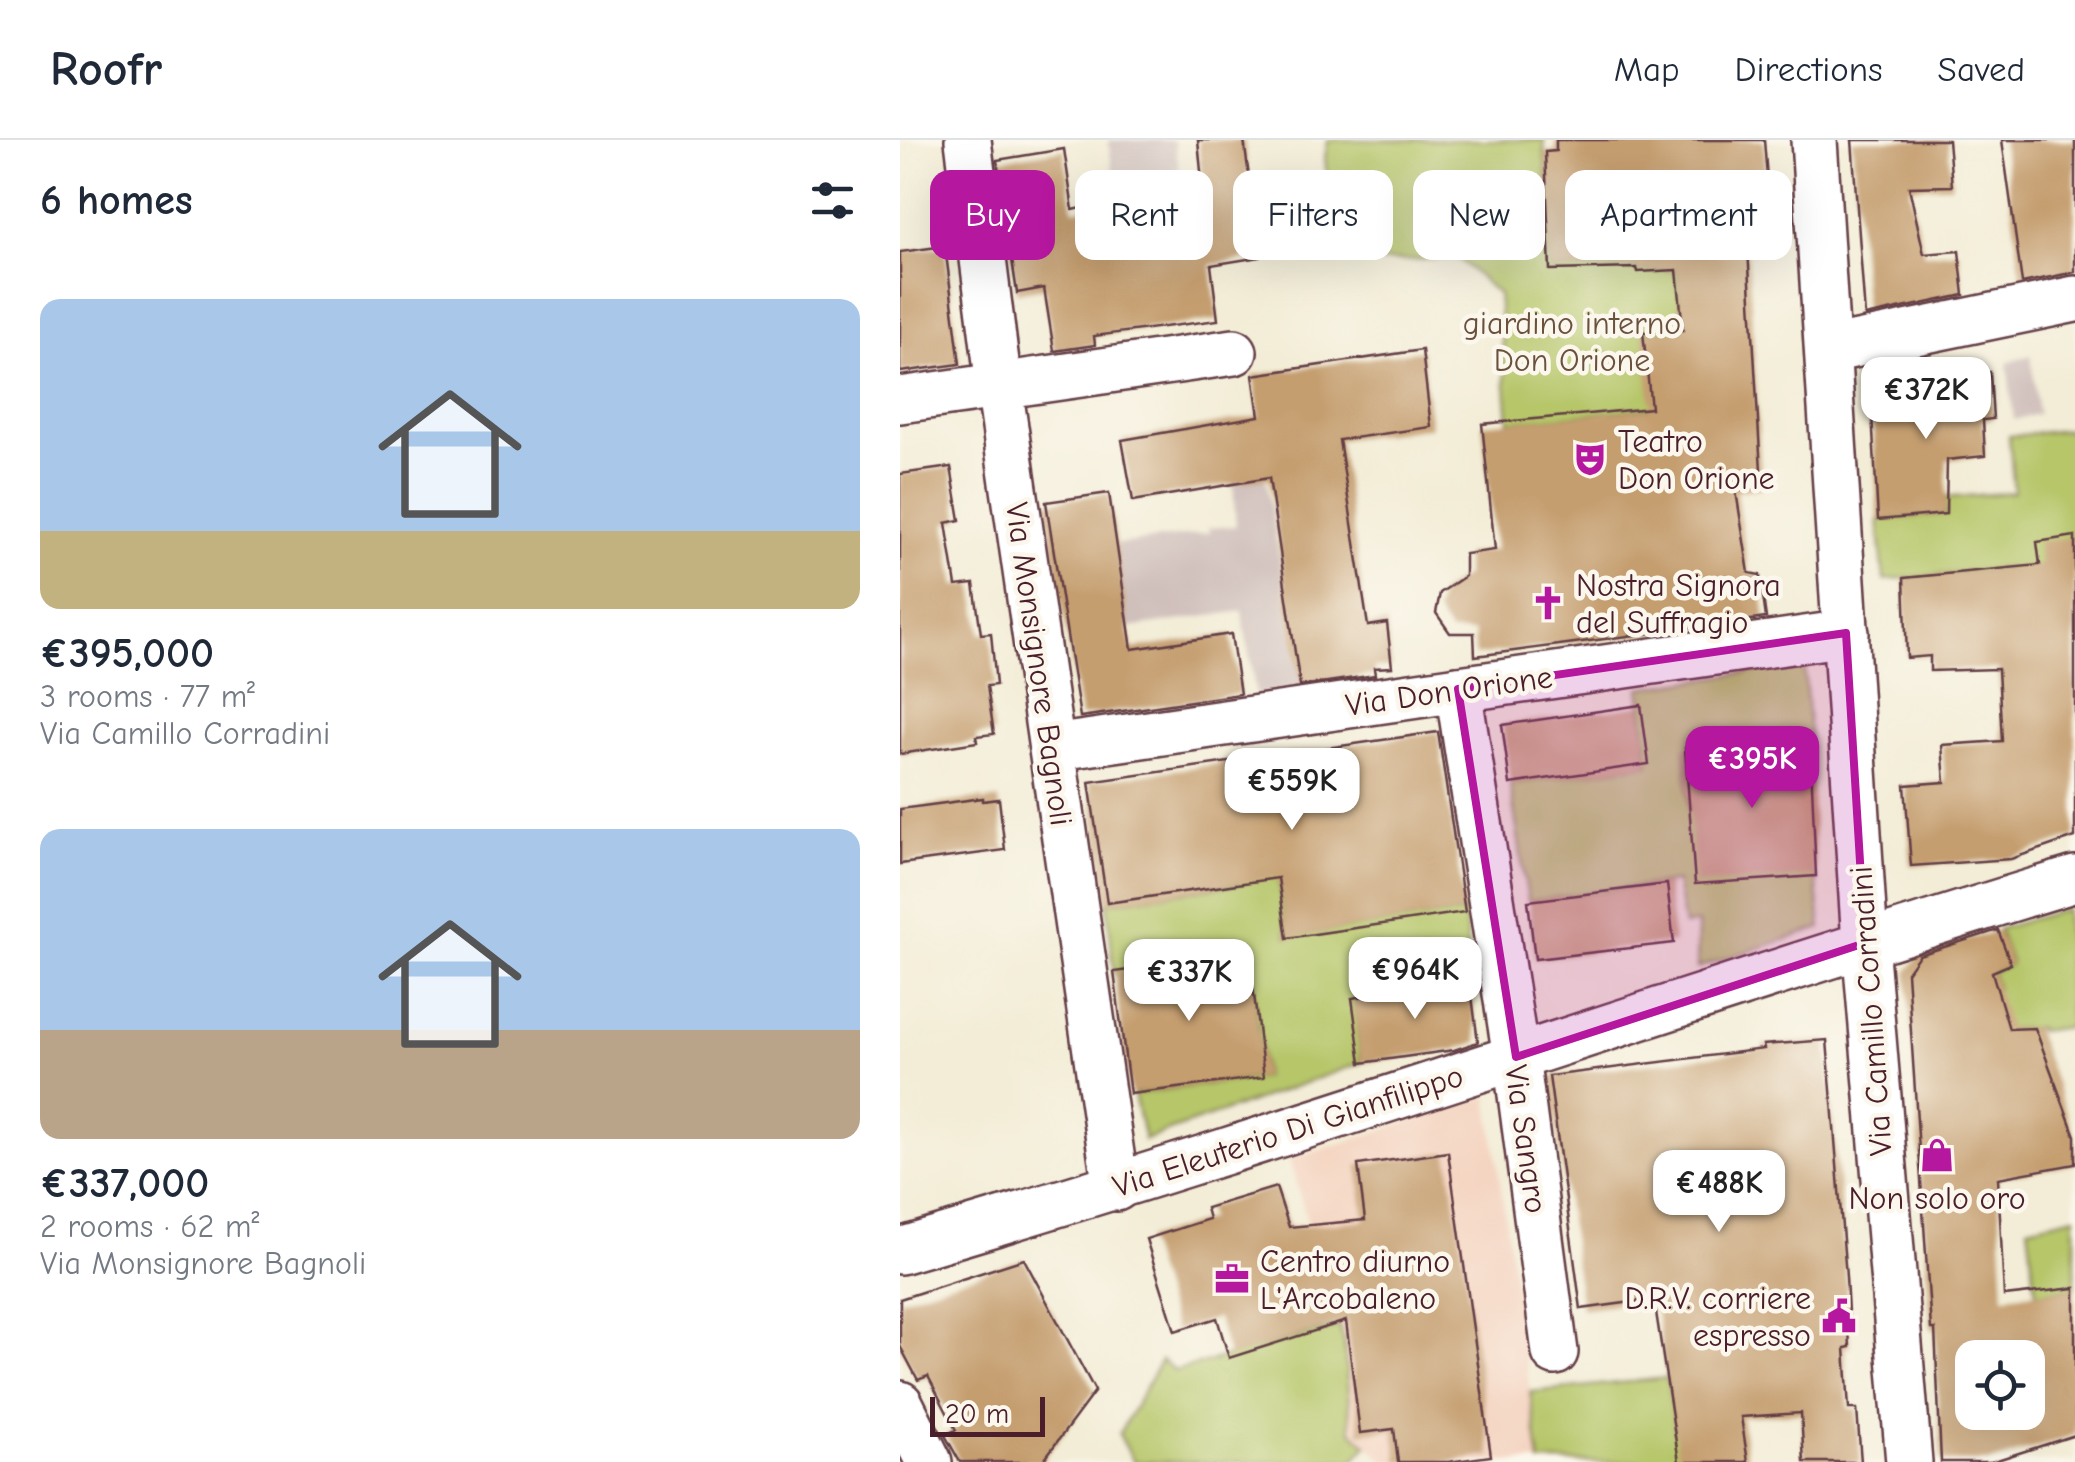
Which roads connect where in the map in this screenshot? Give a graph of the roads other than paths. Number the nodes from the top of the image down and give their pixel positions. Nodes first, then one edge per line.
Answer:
1 (968, 140) edge
2 (1814, 140) edge
3 (2075, 299) edge
4 (1829, 350) junction
5 (1234, 352) dead end
6 (999, 386) junction
7 (900, 400) edge
8 (1846, 633) junction
9 (1458, 689) junction
10 (1052, 748) junction
11 (2075, 878) edge
12 (1865, 943) junction
13 (1516, 1057) junction
14 (1116, 1188) junction
15 (900, 1251) edge
16 (1554, 1352) dead end
17 (900, 1404) edge
18 (930, 1462) edge
19 (1908, 1462) edge

1 - 6 street, Via Monsignore Bagnoli
2 - 4 street, Via Camillo Corradini
3 - 4 street
4 - 8 street, Via Camillo Corradini
5 - 6 street
6 - 7 street
6 - 10 street, Via Monsignore Bagnoli
8 - 9 street, Via Don Orione
8 - 12 street, Via Camillo Corradini
9 - 10 street, Via Don Orione
9 - 13 street, Via Sangro
10 - 14 street, Via Monsignore Bagnoli
11 - 12 street, Via Eleuterio Di Gianfilippo
12 - 13 street, Via Eleuterio Di Gianfilippo
12 - 19 street, Via Camillo Corradini
13 - 14 street, Via Eleuterio Di Gianfilippo
13 - 16 street, Via Sangro
14 - 15 street, Via Eleuterio Di Gianfilippo
17 - 18 street

